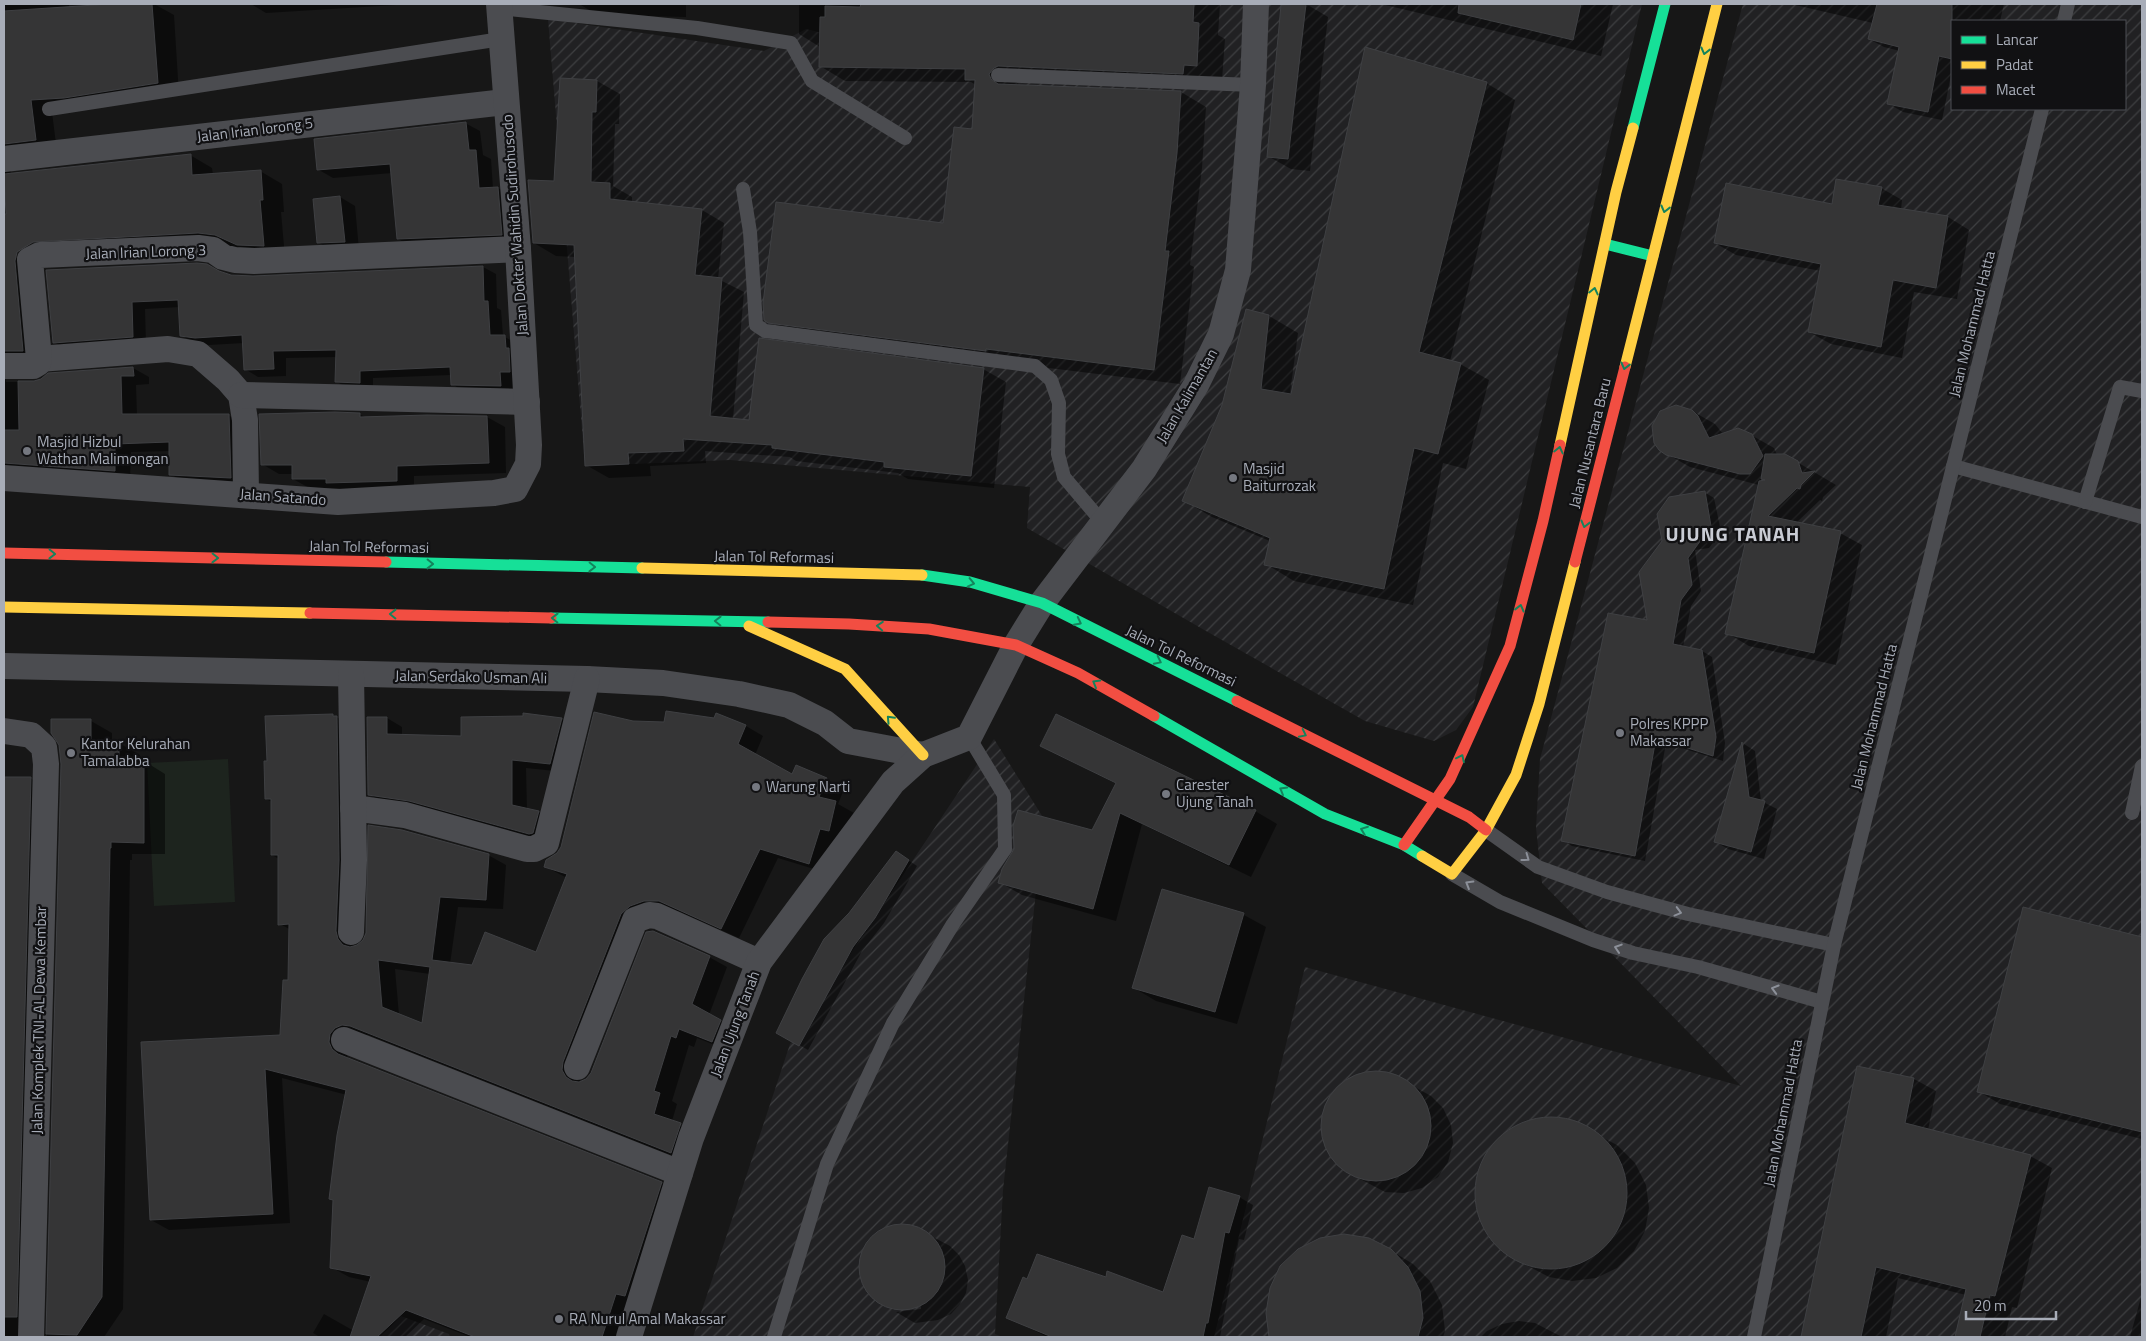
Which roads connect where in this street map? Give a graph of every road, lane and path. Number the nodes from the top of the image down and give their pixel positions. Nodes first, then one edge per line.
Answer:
1 (1256, 4) edge
2 (1665, 4) edge
3 (1717, 4) edge
4 (2068, 4) edge
5 (499, 6) edge
6 (2064, 20) edge
7 (501, 39) junction
8 (998, 75) dead end
9 (1254, 85) junction
10 (505, 102) junction
11 (48, 109) dead end
12 (2042, 110) edge
13 (905, 138) dead end
14 (4, 160) edge
15 (743, 189) dead end
16 (1605, 244) junction
17 (518, 249) junction
18 (1653, 256) junction
19 (39, 359) junction
20 (4, 366) edge
21 (2142, 391) edge
22 (241, 395) junction
23 (527, 402) junction
24 (529, 446) joint
25 (1953, 466) junction
26 (4, 478) edge
27 (246, 494) junction
28 (2085, 502) junction
29 (2142, 517) edge
30 (1103, 523) junction
31 (4, 553) edge
32 (1042, 603) junction
33 (4, 607) edge
34 (739, 621) junction
35 (1016, 645) junction
36 (4, 666) edge
37 (352, 674) junction
38 (588, 680) junction
39 (4, 731) edge
40 (969, 737) junction
41 (924, 755) junction
42 (2142, 766) edge
43 (1436, 800) junction
44 (353, 808) junction
45 (2132, 813) dead end
46 (1486, 830) junction
47 (1404, 845) junction
48 (1452, 874) junction
49 (351, 932) dead end
50 (1834, 945) junction
51 (760, 962) junction
52 (1822, 1002) junction
53 (344, 1040) dead end
54 (577, 1067) dead end
55 (680, 1173) junction
56 (31, 1337) edge
57 (629, 1337) edge
58 (774, 1337) edge
59 (1754, 1337) edge

1 - 9 street, Jalan Kalimantan
2 - 16 highway, Jalan Nusantara Baru
3 -> 18 highway, Jalan Nusantara Baru
4 - 6 lane
5 - 7 street, Jalan Dokter Wahidin Sudirohusodo
5 - 13 lane
7 - 10 street, Jalan Dokter Wahidin Sudirohusodo
7 - 11 lane
8 - 9 lane
9 - 30 street, Jalan Kalimantan
10 - 14 street, Jalan Irian lorong 5
10 - 17 street, Jalan Dokter Wahidin Sudirohusodo
12 - 25 lane, Jalan Mohammad Hatta
15 - 30 lane
16 - 18 highway
43 -> 16 highway, Jalan Nusantara Baru
17 - 19 street, Jalan Irian Lorong 3
17 - 23 street, Jalan Dokter Wahidin Sudirohusodo
18 -> 46 highway, Jalan Nusantara Baru
19 - 20 street
19 - 22 street
21 - 28 lane
22 - 23 street
22 - 27 street
23 - 24 street, Jalan Dokter Wahidin Sudirohusodo
24 - 27 street, Jalan Satando
25 - 28 lane
25 - 50 lane, Jalan Mohammad Hatta
26 - 27 street, Jalan Satando
28 - 29 lane
30 - 32 street, Jalan Kalimantan
31 -> 32 highway, Jalan Tol Reformasi
32 - 35 street, Jalan Kalimantan
32 -> 43 highway, Jalan Tol Reformasi
34 -> 33 highway
35 -> 34 highway
41 -> 34 highway
35 - 40 street, Jalan Kalimantan
47 -> 35 highway
36 - 37 street, Jalan Serdako Usman Ali
37 - 38 street, Jalan Serdako Usman Ali
37 - 44 street
38 - 41 street, Jalan Serdako Usman Ali
38 - 44 street
39 - 56 street, Jalan Komplek TNI-AL Dewa Kembar
40 - 41 street
40 - 58 lane
41 - 51 street, Jalan Ujung Tanah
42 - 45 lane
43 - 46 highway, Jalan Tol Reformasi
43 - 47 highway, Jalan Nusantara Baru
44 - 49 street
46 - 48 highway, Jalan Nusantara Baru
46 -> 50 lane
47 - 48 highway
52 -> 48 lane
50 - 52 lane, Jalan Mohammad Hatta
51 - 54 street
51 - 55 street, Jalan Ujung Tanah
52 - 59 lane, Jalan Mohammad Hatta
53 - 55 street
55 - 57 street, Jalan Ujung Tanah

